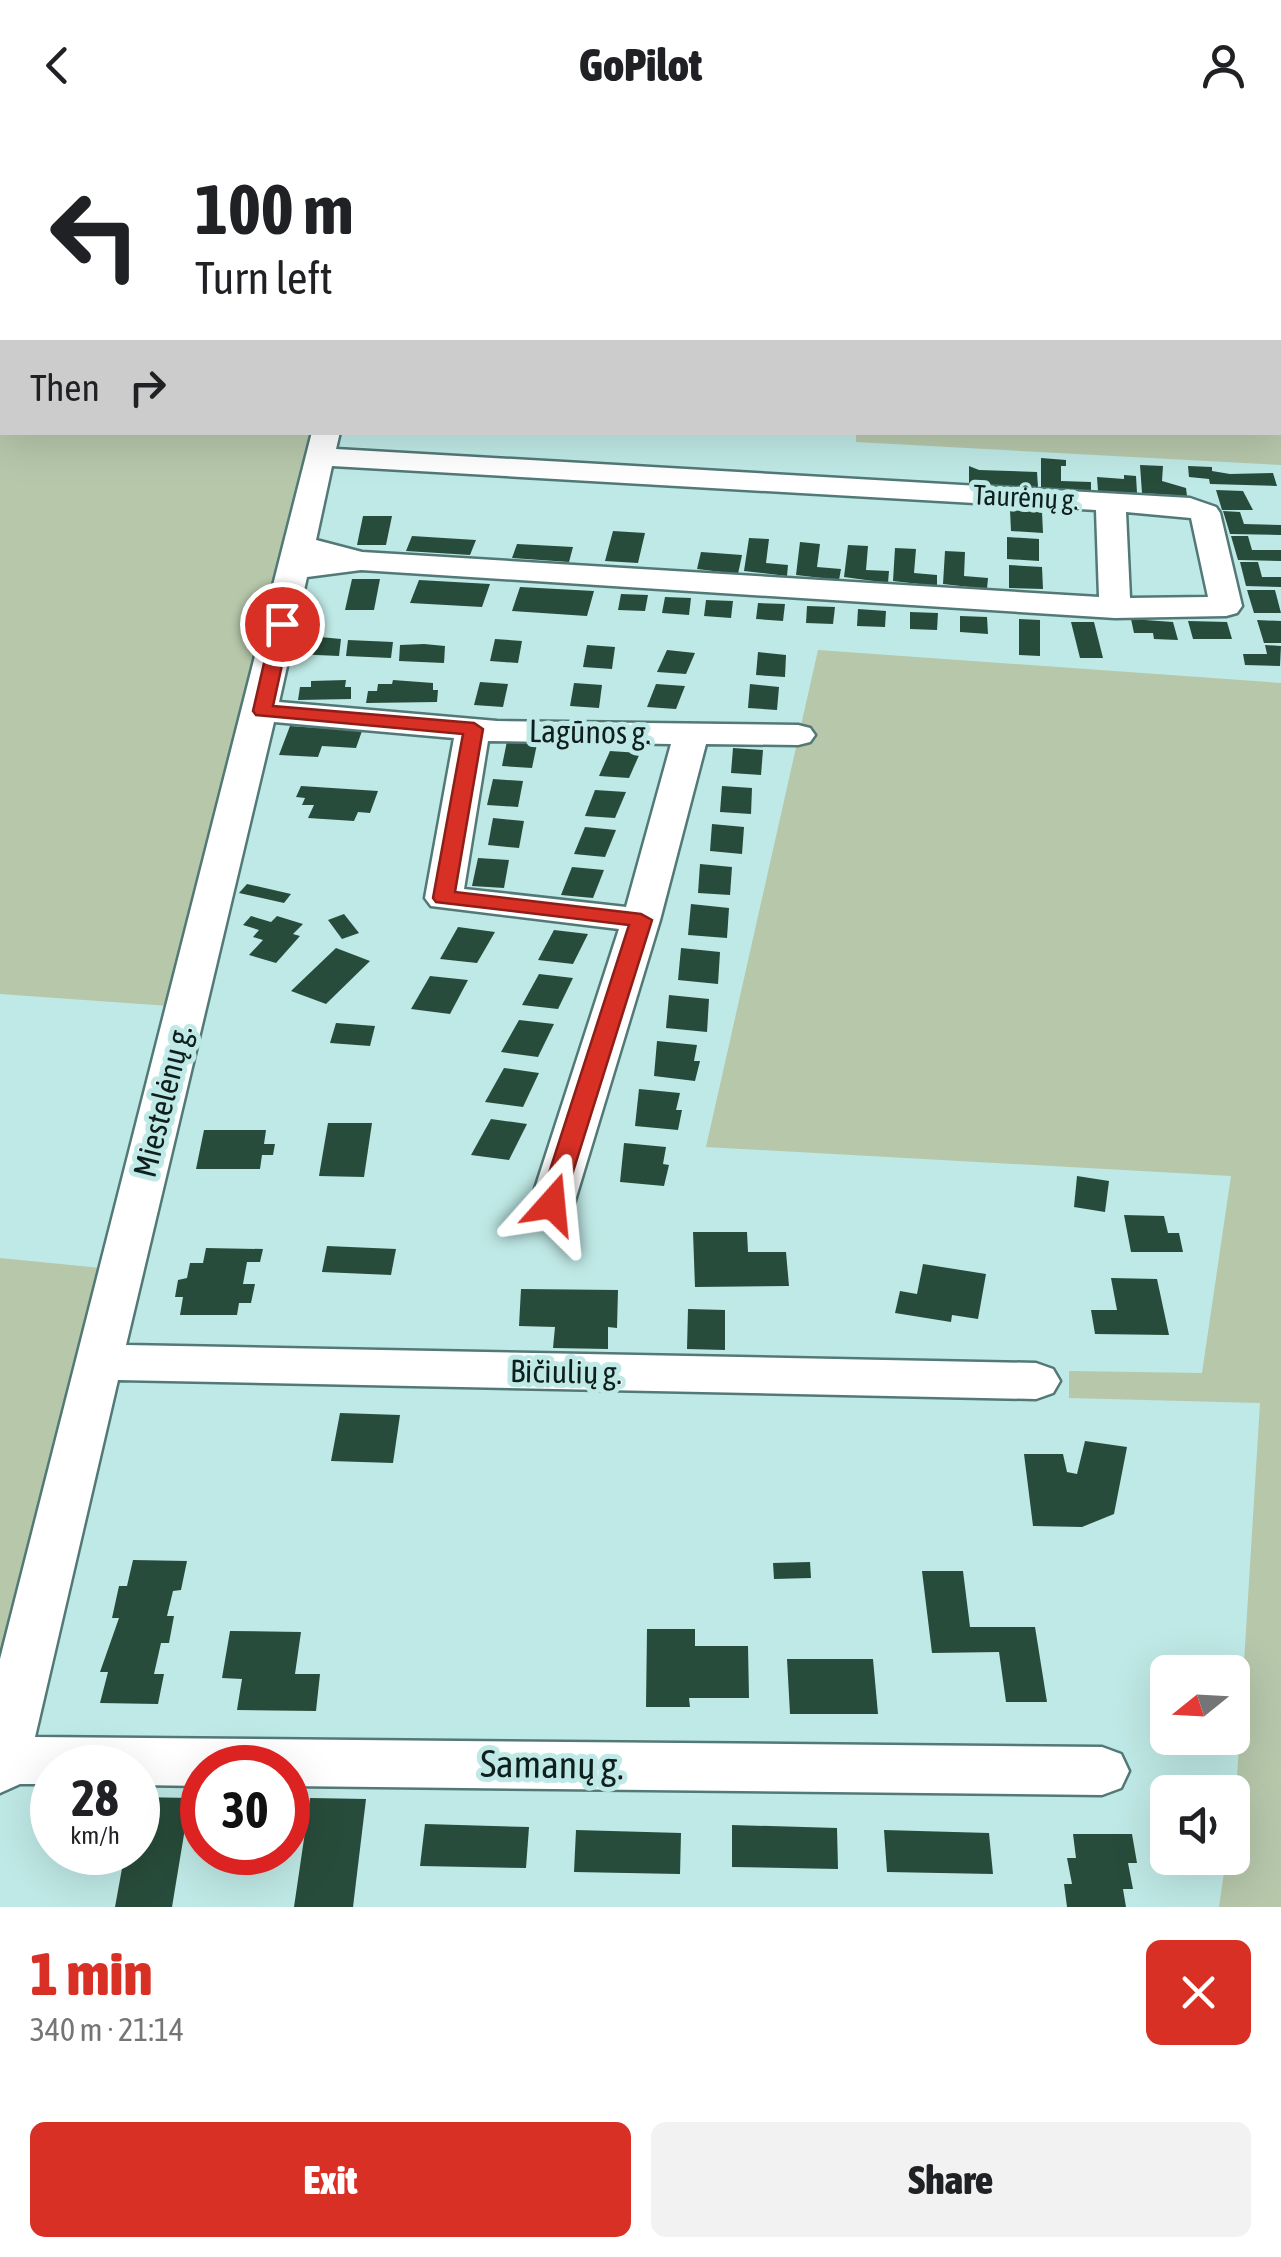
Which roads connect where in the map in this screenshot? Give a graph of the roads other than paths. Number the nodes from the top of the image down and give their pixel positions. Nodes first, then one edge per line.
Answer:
1 (323, 445) edge
2 (1111, 502) junction
3 (297, 557) junction
4 (1115, 608) junction
5 (262, 711) junction
6 (474, 729) junction
7 (691, 734) junction
8 (798, 735) dead end
9 (641, 920) junction
10 (552, 1204) dead end
11 (96, 1362) junction
12 (1036, 1381) dead end
13 (1, 1764) edge
14 (1102, 1771) dead end

1 - 2 street, Taurėnų g.
1 - 3 street, Miestelėnų g.
2 - 4 street, Taurėnų g.
2 - 4 street
3 - 4 street
3 - 5 street, Miestelėnų g.
5 - 6 street, Lagūnos g.
5 - 11 street, Miestelėnų g.
6 - 7 street, Lagūnos g.
6 - 9 street
7 - 8 street, Lagūnos g.
7 - 9 street
9 - 10 street
11 - 12 street, Bičiulių g.
11 - 13 street, Miestelėnų g.
13 - 14 street, Samanų g.

